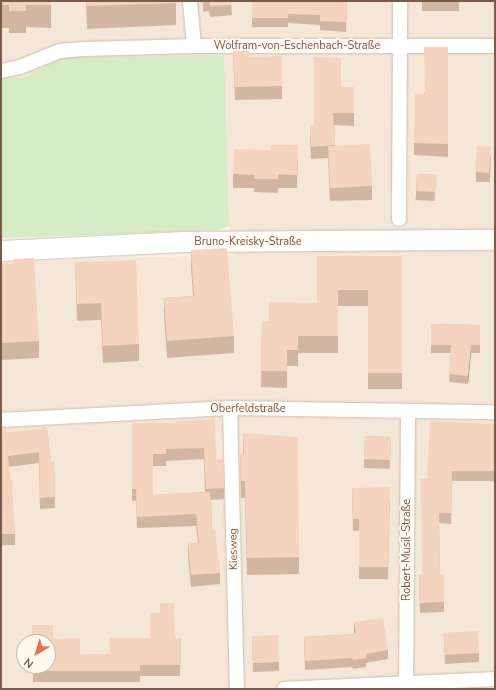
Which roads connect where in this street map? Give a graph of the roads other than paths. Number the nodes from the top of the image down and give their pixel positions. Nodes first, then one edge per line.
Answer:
1 (190, 1) edge
2 (400, 1) edge
3 (194, 46) junction
4 (495, 46) edge
5 (399, 47) junction
6 (1, 71) edge
7 (399, 219) dead end
8 (495, 240) edge
9 (1, 251) edge
10 (230, 408) junction
11 (408, 411) junction
12 (495, 412) edge
13 (1, 420) edge
14 (495, 679) edge
15 (406, 687) edge
16 (237, 689) edge
17 (284, 689) edge

1 - 3 street
2 - 5 street
3 - 5 street, Wolfram-von-Eschenbach-Straße
3 - 6 street, Wolfram-von-Eschenbach-Straße
4 - 5 street, Wolfram-von-Eschenbach-Straße
5 - 7 street
8 - 9 street, Bruno-Kreisky-Straße
10 - 11 street, Oberfeldstraße
10 - 13 street, Oberfeldstraße
10 - 16 street, Kiesweg
11 - 12 street, Oberfeldstraße
11 - 15 street, Robert-Musil-Straße
14 - 15 street
15 - 17 street

